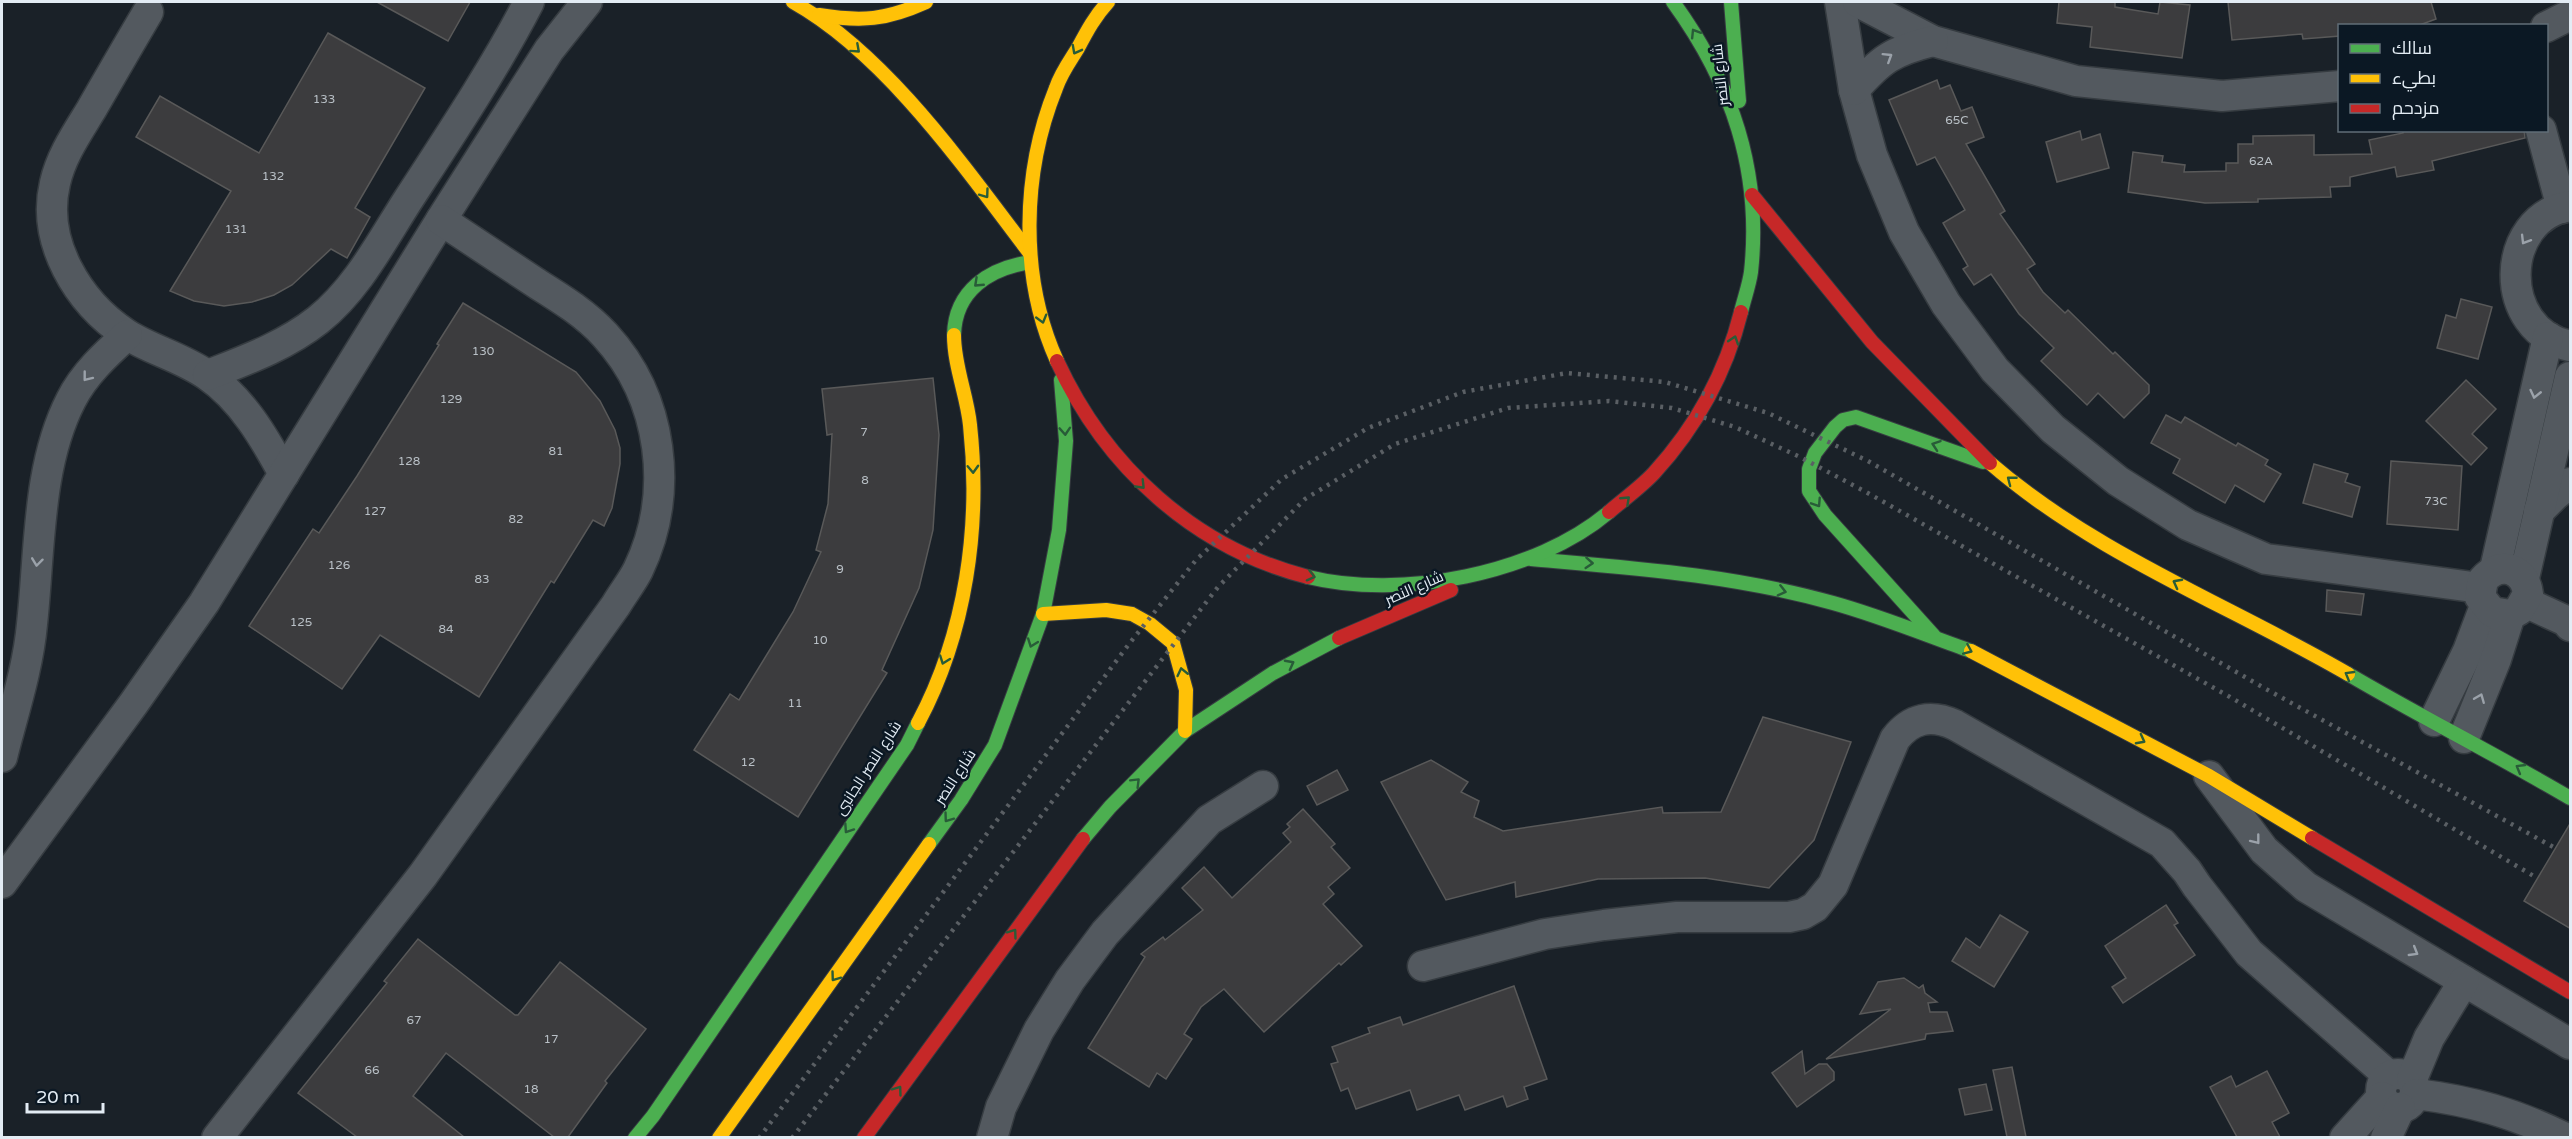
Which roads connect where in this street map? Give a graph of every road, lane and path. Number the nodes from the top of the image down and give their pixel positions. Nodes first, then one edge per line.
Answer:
1 (529, 2) edge
2 (587, 2) edge
3 (793, 2) edge
4 (926, 2) edge
5 (1108, 2) edge
6 (1672, 2) edge
7 (1731, 2) edge
8 (1840, 2) edge
9 (1858, 2) edge
10 (148, 12) dead end
11 (819, 15) junction
12 (2571, 15) edge
13 (2548, 26) edge
14 (1933, 41) junction
15 (2338, 86) edge
16 (1854, 90) junction
17 (2542, 132) edge
18 (1743, 145) junction
19 (1752, 195) junction
20 (2566, 207) edge
21 (441, 220) junction
22 (1030, 257) junction
23 (127, 335) junction
24 (2559, 342) edge
25 (1061, 373) junction
26 (208, 375) junction
27 (2571, 377) edge
28 (2562, 456) edge
29 (2520, 458) junction
30 (1991, 464) junction
31 (284, 474) junction
32 (1531, 559) junction
33 (1483, 575) junction
34 (2503, 593) junction
35 (1043, 614) junction
36 (2571, 626) edge
37 (1935, 637) junction
38 (2434, 721) junction
39 (1185, 730) junction
40 (2464, 738) junction
41 (2, 757) edge
42 (2209, 776) junction
43 (1263, 786) dead end
44 (2571, 798) edge
45 (2, 883) edge
46 (1423, 966) dead end
47 (2464, 981) junction
48 (2571, 992) edge
49 (2571, 1044) edge
50 (2400, 1091) junction
51 (218, 1137) edge
52 (635, 1137) edge
53 (719, 1137) edge
54 (864, 1137) edge
55 (992, 1137) edge
56 (2345, 1137) edge
57 (2386, 1137) edge
58 (2565, 1137) edge

1 - 26 street
2 - 21 street
3 - 11 main road
4 - 11 main road
5 -> 22 main road
18 -> 6 main road
7 - 18 main road, شارع النصر
8 - 16 street
9 - 14 street
10 - 23 street
11 -> 22 main road
12 - 13 street
14 - 15 street
16 -> 14 street
16 - 34 street
17 - 20 street
18 - 19 main road
19 - 30 main road
32 -> 19 main road
20 -> 24 street
21 - 31 street
21 - 51 street
22 -> 25 main road
22 -> 52 main road, شارع النصر الجانبى
23 - 26 street
23 -> 41 street
24 -> 29 street
25 -> 33 main road
25 -> 35 main road, شارع النصر
26 - 31 street
27 - 28 street
28 - 29 street
28 - 34 street
29 - 34 street
30 -> 37 main road
38 -> 30 main road
31 - 45 street
32 - 33 main road
32 -> 37 main road
39 -> 33 main road, شارع النصر
34 - 36 street
34 - 38 street
40 -> 34 street
39 -> 35 main road
35 -> 53 main road, شارع النصر
37 -> 42 main road
38 - 40 main road
54 -> 39 main road, شارع النصر
44 -> 40 main road
42 -> 47 street
42 - 48 main road
43 - 55 street
46 - 50 street
47 - 49 street
47 - 50 street
50 - 56 street
50 - 57 street
50 - 58 street

